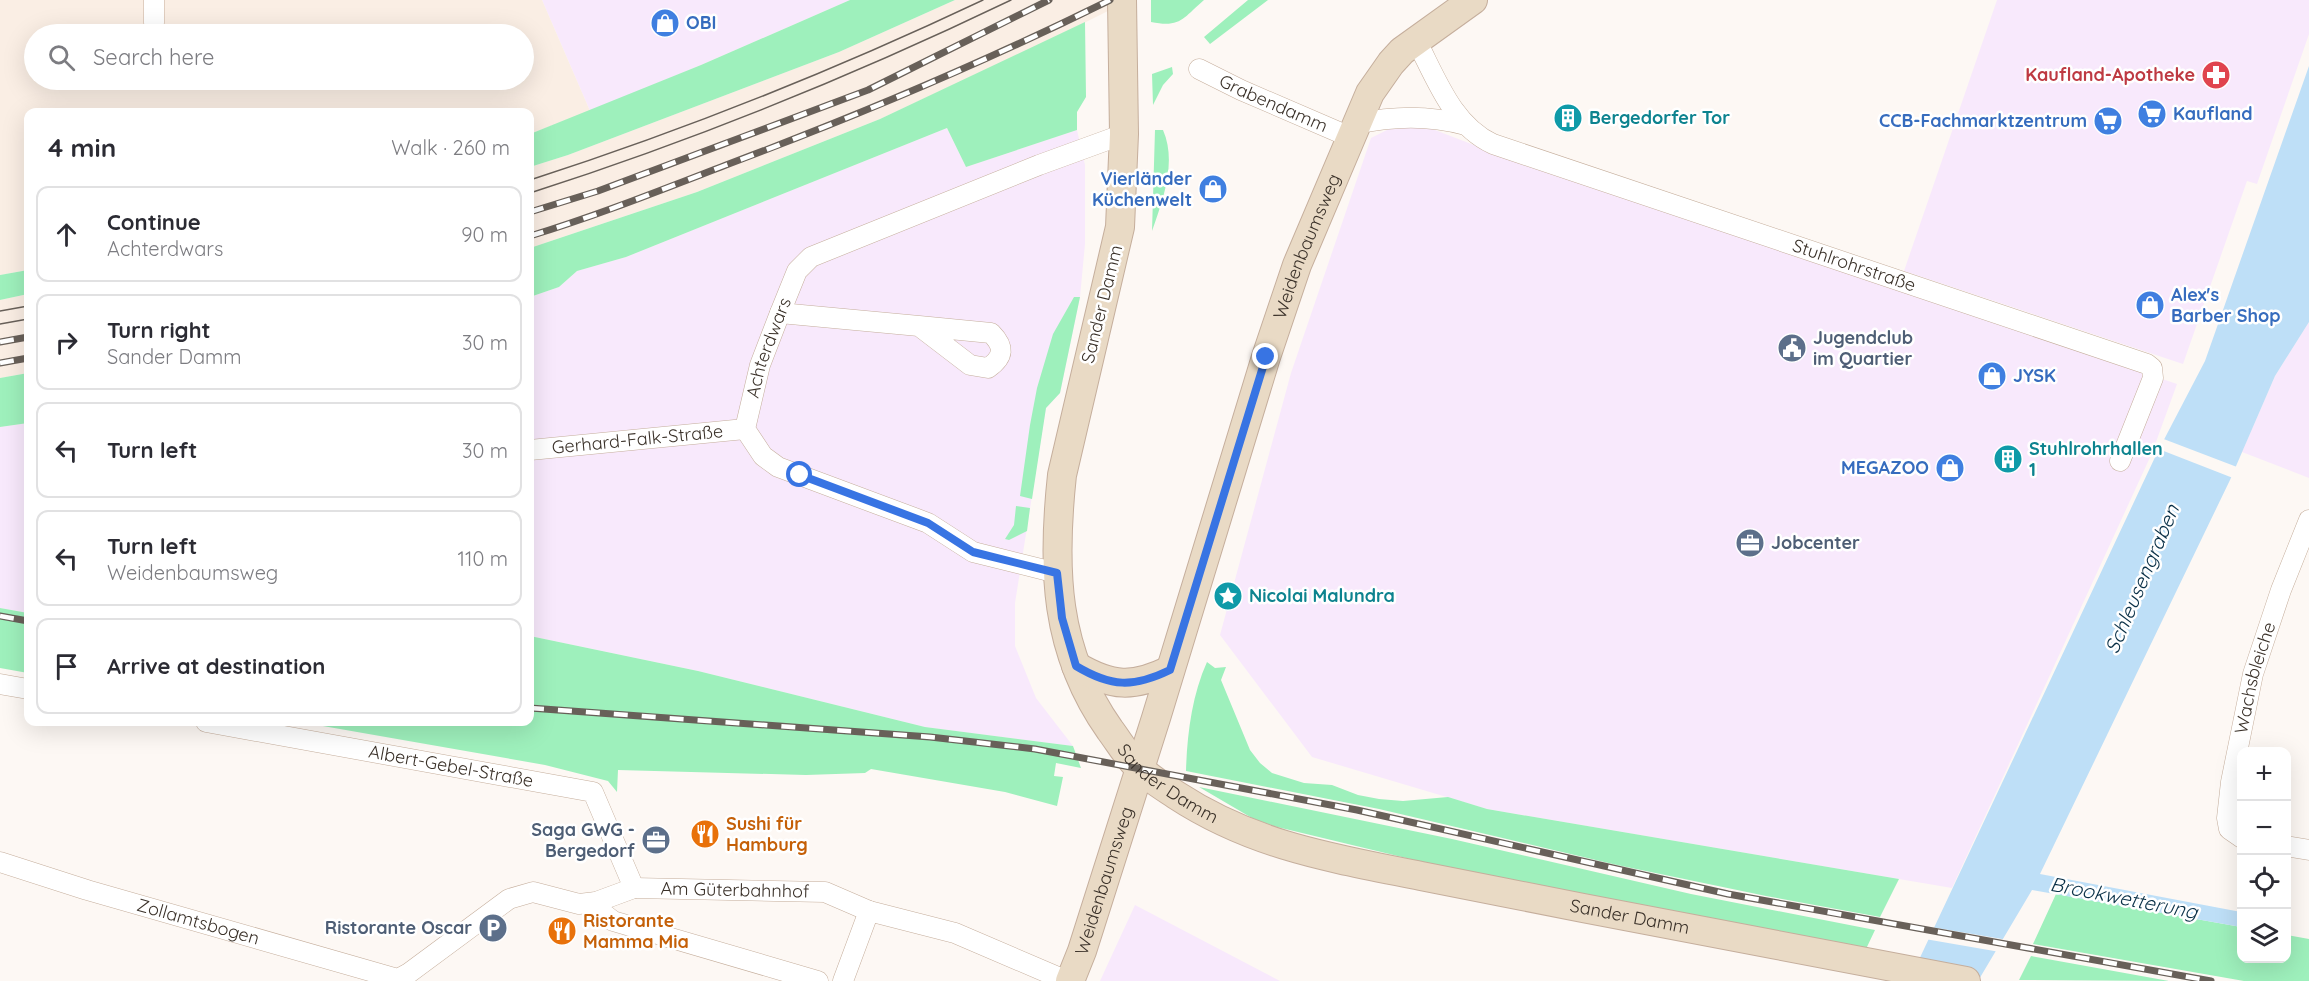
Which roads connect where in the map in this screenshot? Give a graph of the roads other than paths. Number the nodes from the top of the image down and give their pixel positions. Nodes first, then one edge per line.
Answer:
1 (154, 0) edge
2 (1122, 0) edge
3 (1473, 0) edge
4 (154, 23) dead end
5 (1416, 40) junction
6 (1199, 69) dead end
7 (1466, 125) junction
8 (1353, 131) junction
9 (1124, 134) junction
10 (780, 313) junction
11 (919, 326) dead end
12 (745, 429) junction
13 (534, 450) edge
14 (2120, 461) dead end
15 (2309, 520) edge
16 (1057, 573) junction
17 (1076, 666) junction
18 (1170, 670) junction
19 (0, 684) edge
20 (24, 688) edge
21 (228, 726) edge
22 (1140, 769) junction
23 (2237, 835) edge
24 (2291, 847) edge
25 (2309, 850) edge
26 (0, 862) edge
27 (634, 888) junction
28 (596, 902) junction
29 (869, 910) junction
30 (398, 980) edge
31 (818, 981) edge
32 (843, 981) edge
33 (1068, 981) edge
34 (1966, 981) edge

1 - 4 street
2 - 9 main road, Sander Damm
3 - 5 main road, Weidenbaumsweg
5 - 7 street, Stuhlrohrstraße
5 - 8 main road, Weidenbaumsweg
6 - 8 street, Grabendamm
7 - 8 street, Stuhlrohrstraße
7 - 14 street, Stuhlrohrstraße
8 - 18 main road, Weidenbaumsweg
9 - 10 street, Achterdwars
9 - 16 main road, Sander Damm
10 - 11 street
10 - 12 street, Achterdwars
12 - 13 street, Gerhard-Falk-Straße
12 - 16 street
15 - 23 street, Wachsbleiche
16 - 17 main road, Sander Damm
17 - 18 main road
17 - 22 main road, Sander Damm
18 - 22 main road, Weidenbaumsweg
19 - 20 street
21 - 27 street, Albert-Gebel-Straße
22 - 33 main road, Weidenbaumsweg
22 - 34 main road, Sander Damm
24 - 25 street
26 - 30 street, Zollamtsbogen
27 - 28 street, Zollamtsbogen
27 - 29 street, Am Güterbahnhof
28 - 30 street, Zollamtsbogen
28 - 31 street
29 - 32 street
29 - 33 street, Am Güterbahnhof

